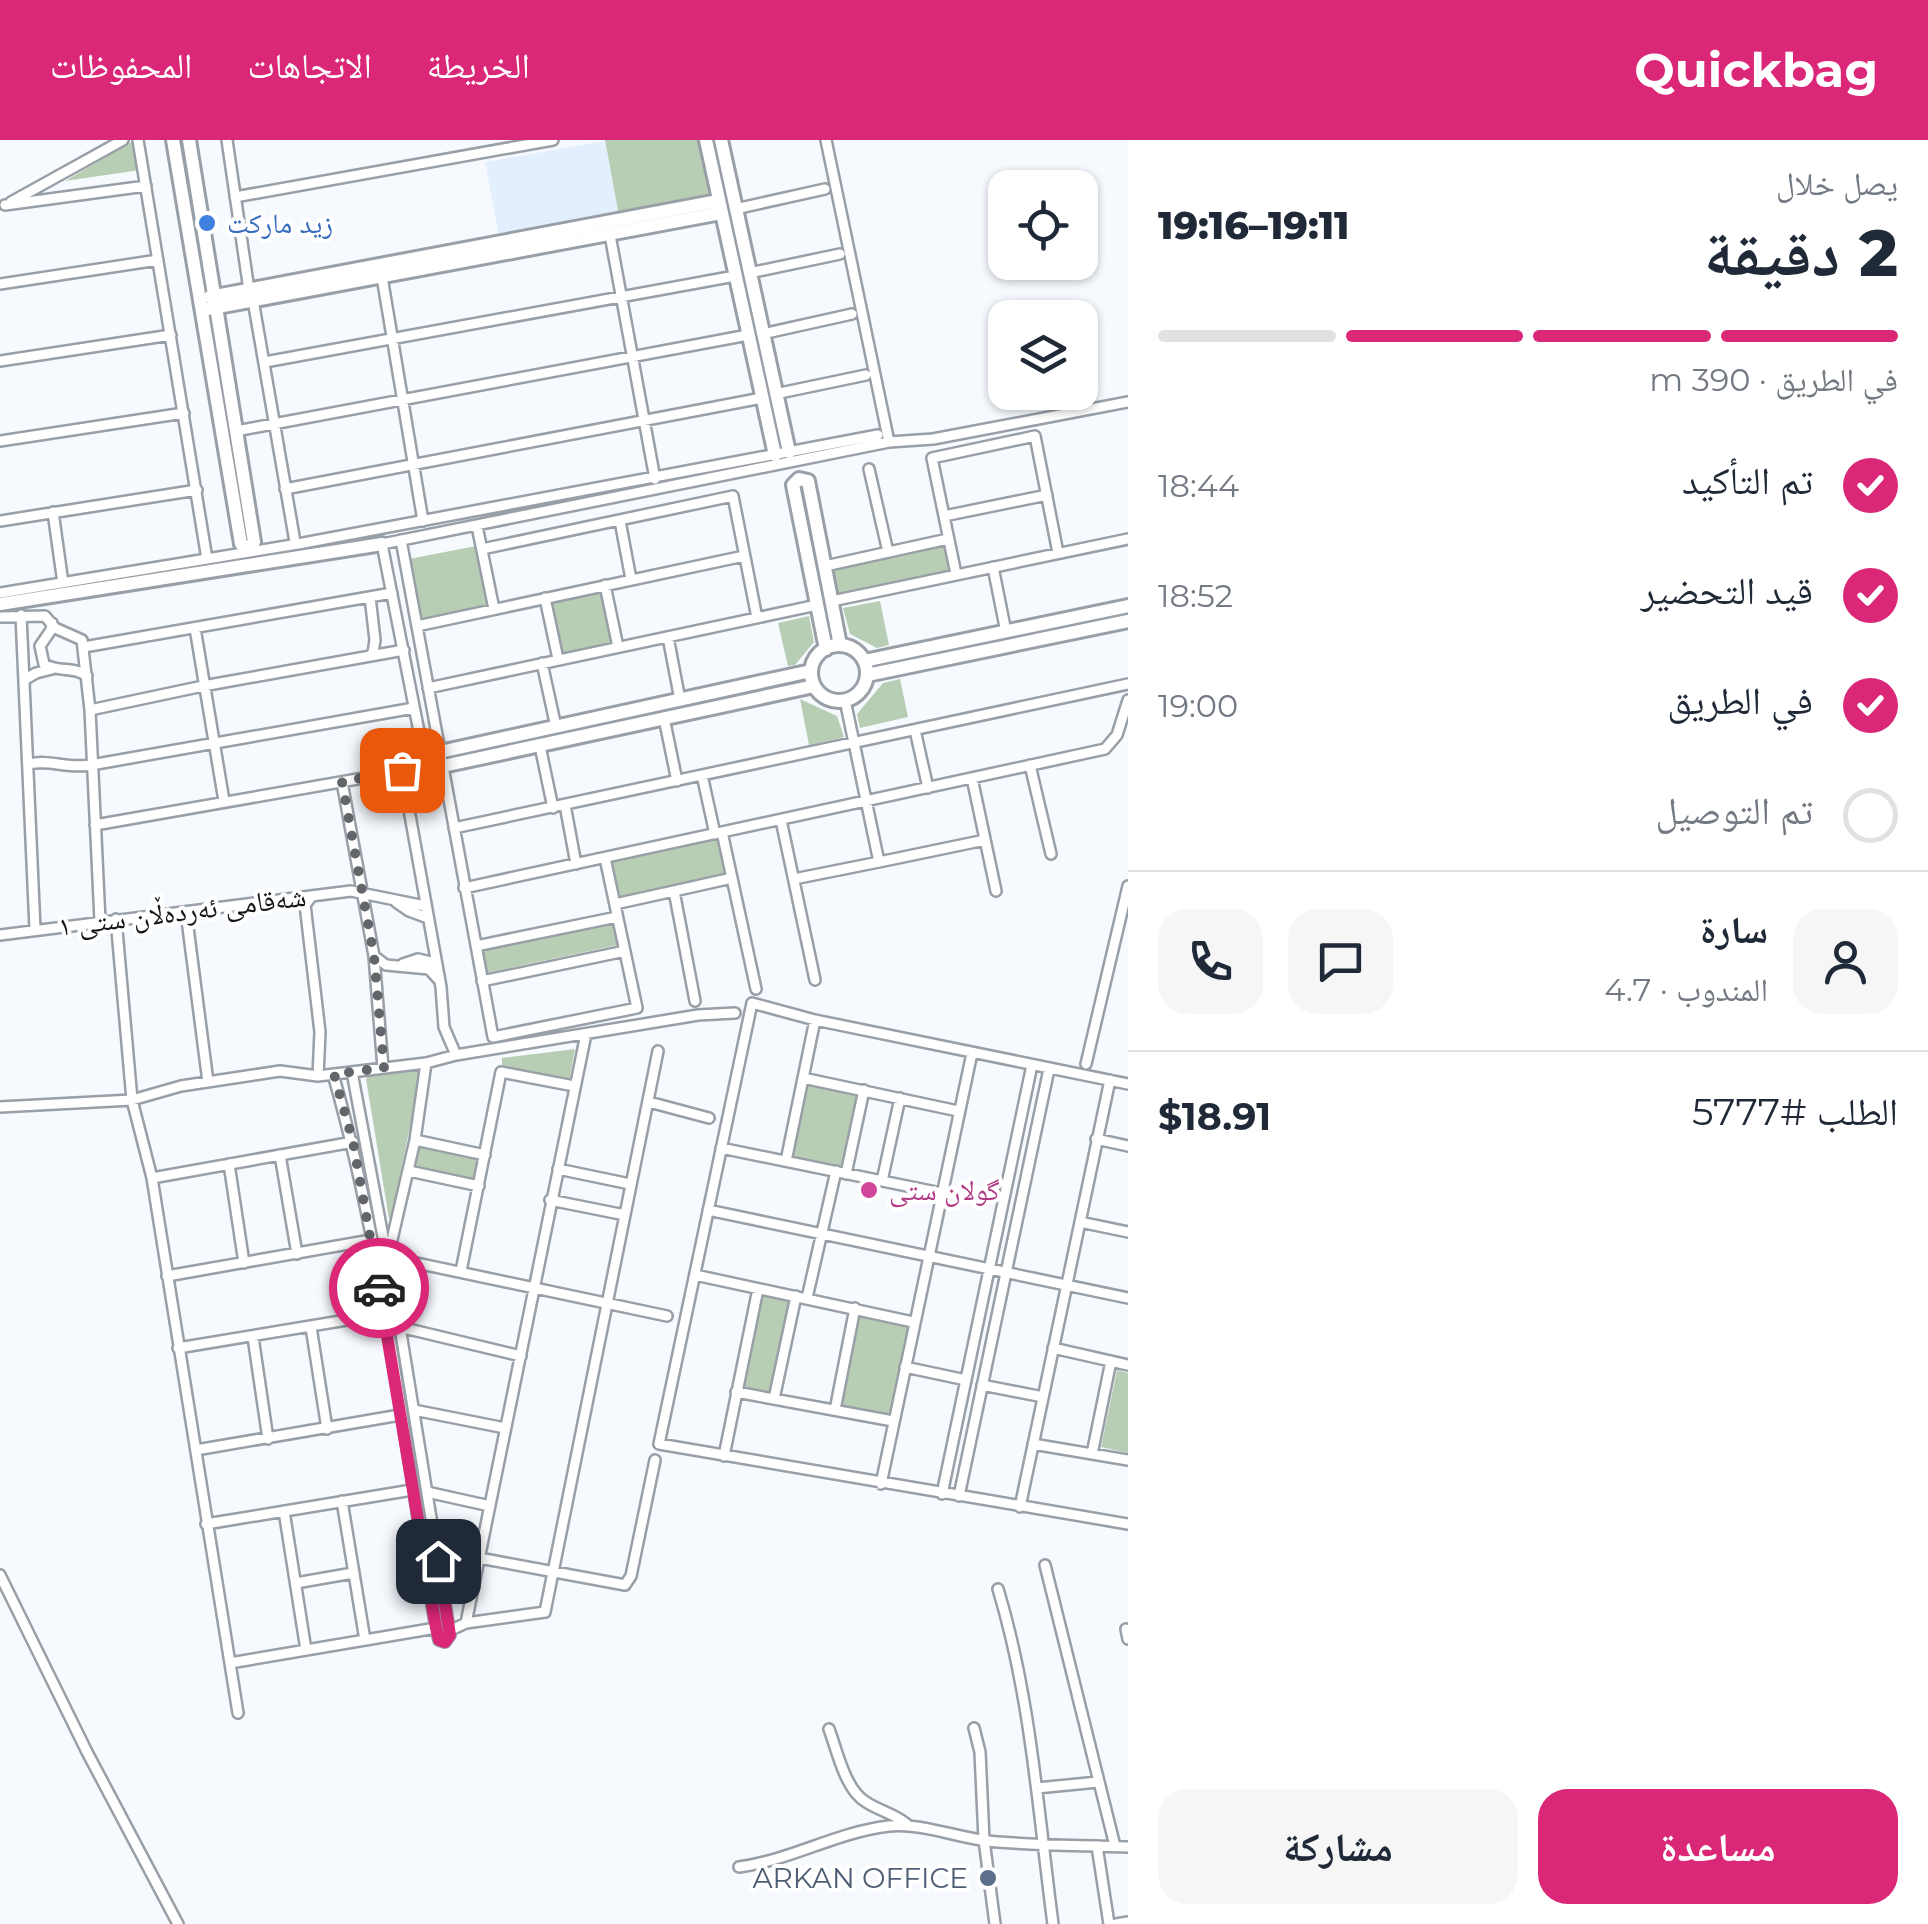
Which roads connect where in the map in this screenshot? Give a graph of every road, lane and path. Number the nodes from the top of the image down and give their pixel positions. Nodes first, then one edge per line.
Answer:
1 (123, 140) edge
2 (138, 140) edge
3 (173, 140) edge
4 (189, 140) edge
5 (227, 140) edge
6 (553, 140) edge
7 (706, 140) edge
8 (721, 140) edge
9 (826, 140) edge
10 (146, 186) junction
11 (824, 189) dead end
12 (235, 198) junction
13 (3, 206) edge
14 (725, 208) junction
15 (610, 236) junction
16 (508, 249) junction
17 (840, 254) dead end
18 (158, 260) junction
19 (742, 275) junction
20 (382, 277) junction
21 (0, 284) edge
22 (251, 295) junction
23 (621, 298) junction
24 (208, 303) junction
25 (852, 314) dead end
26 (171, 335) junction
27 (755, 335) junction
28 (392, 340) junction
29 (632, 358) junction
30 (0, 361) edge
31 (265, 362) junction
32 (866, 375) dead end
33 (769, 396) junction
34 (402, 400) junction
35 (1128, 402) edge
36 (184, 413) junction
37 (644, 419) junction
38 (274, 424) junction
39 (236, 432) junction
40 (878, 435) dead end
41 (0, 441) edge
42 (889, 442) junction
43 (782, 454) junction
44 (412, 462) junction
45 (869, 469) dead end
46 (655, 478) junction
47 (285, 489) junction
48 (197, 490) junction
49 (1046, 496) junction
50 (53, 512) junction
51 (944, 516) junction
52 (0, 520) edge
53 (423, 521) junction
54 (620, 521) junction
55 (477, 526) junction
56 (948, 539) junction
57 (1128, 539) edge
58 (401, 540) junction
59 (298, 544) junction
60 (382, 544) junction
61 (482, 549) junction
62 (888, 552) junction
63 (1058, 553) junction
64 (744, 556) junction
65 (207, 558) junction
66 (825, 566) junction
67 (992, 567) junction
68 (956, 574) junction
69 (632, 579) junction
70 (64, 584) junction
71 (605, 585) junction
72 (0, 593) edge
73 (392, 593) junction
74 (370, 597) junction
75 (545, 598) junction
76 (832, 601) junction
77 (0, 604) edge
78 (817, 605) junction
79 (1128, 606) edge
80 (494, 609) junction
81 (21, 616) junction
82 (0, 617) edge
83 (756, 618) junction
84 (1128, 621) edge
85 (52, 622) junction
86 (417, 626) junction
87 (195, 628) junction
88 (1006, 632) junction
89 (668, 637) junction
90 (40, 646) junction
91 (84, 647) junction
92 (618, 647) junction
93 (833, 647) junction
94 (404, 650) junction
95 (369, 656) junction
96 (23, 659) junction
97 (558, 660) junction
98 (542, 663) junction
99 (865, 668) junction
100 (52, 669) junction
101 (87, 676) junction
102 (812, 679) junction
103 (24, 680) junction
104 (1128, 684) edge
105 (203, 686) junction
106 (428, 688) junction
107 (680, 700) junction
108 (845, 700) junction
109 (1128, 700) edge
110 (414, 708) junction
111 (90, 710) junction
112 (664, 718) junction
113 (556, 727) junction
114 (915, 730) junction
115 (854, 743) junction
116 (213, 744) junction
117 (540, 746) junction
118 (442, 759) junction
119 (28, 764) junction
120 (91, 765) junction
121 (1030, 765) junction
122 (402, 770) junction
123 (702, 776) junction
124 (972, 778) junction
125 (678, 781) junction
126 (342, 782) junction
127 (928, 788) junction
128 (224, 801) junction
129 (866, 802) junction
130 (565, 805) junction
131 (552, 808) junction
132 (782, 820) junction
133 (95, 825) junction
134 (454, 828) junction
135 (718, 833) junction
136 (985, 840) junction
137 (1050, 854) dead end
138 (605, 858) junction
139 (879, 862) junction
140 (576, 864) junction
141 (732, 878) junction
142 (794, 880) junction
143 (1128, 886) edge
144 (464, 888) junction
145 (996, 890) dead end
146 (674, 891) junction
147 (363, 893) junction
148 (312, 896) junction
149 (394, 900) junction
150 (615, 904) junction
151 (425, 906) junction
152 (186, 912) junction
153 (617, 917) junction
154 (428, 918) junction
155 (116, 919) junction
156 (100, 921) junction
157 (1123, 928) edge
158 (35, 929) junction
159 (0, 934) edge
160 (476, 946) junction
161 (625, 951) junction
162 (374, 956) junction
163 (436, 964) junction
164 (400, 965) junction
165 (814, 980) dead end
166 (482, 981) junction
167 (440, 982) junction
168 (756, 989) dead end
169 (696, 1001) dead end
170 (735, 1014) dead end
171 (815, 1020) junction
172 (586, 1034) junction
173 (658, 1051) dead end
174 (972, 1053) junction
175 (456, 1054) junction
176 (426, 1063) junction
177 (1086, 1064) dead end
178 (1032, 1065) junction
179 (384, 1068) junction
180 (1049, 1068) junction
181 (352, 1072) junction
182 (334, 1074) junction
183 (318, 1076) junction
184 (803, 1078) junction
185 (1110, 1080) junction
186 (208, 1082) junction
187 (1128, 1084) edge
188 (574, 1086) junction
189 (864, 1090) junction
190 (900, 1098) junction
191 (132, 1100) junction
192 (649, 1102) junction
193 (0, 1107) edge
194 (958, 1110) junction
195 (708, 1118) dead end
196 (415, 1140) junction
197 (1096, 1140) junction
198 (353, 1142) junction
199 (1128, 1146) edge
200 (721, 1148) junction
201 (280, 1155) junction
202 (485, 1155) junction
203 (786, 1161) junction
204 (229, 1164) junction
205 (558, 1169) junction
206 (409, 1171) junction
207 (841, 1172) junction
208 (152, 1178) junction
209 (882, 1181) junction
210 (630, 1184) junction
211 (479, 1186) junction
212 (941, 1194) junction
213 (550, 1200) junction
214 (708, 1210) junction
215 (625, 1214) junction
216 (1080, 1222) junction
217 (1128, 1232) edge
218 (821, 1233) junction
219 (371, 1240) junction
220 (297, 1254) junction
221 (927, 1256) junction
222 (388, 1257) junction
223 (244, 1263) junction
224 (989, 1269) junction
225 (461, 1271) junction
226 (1005, 1272) junction
227 (694, 1275) junction
228 (167, 1276) junction
229 (1066, 1285) junction
230 (534, 1286) junction
231 (758, 1288) junction
232 (796, 1296) junction
233 (808, 1298) junction
234 (1128, 1298) edge
235 (608, 1304) junction
236 (855, 1308) junction
237 (383, 1314) junction
238 (666, 1316) dead end
239 (914, 1322) junction
240 (311, 1327) junction
241 (400, 1327) junction
242 (253, 1337) junction
243 (178, 1348) junction
244 (1053, 1348) junction
245 (520, 1356) junction
246 (1111, 1361) junction
247 (1128, 1365) edge
248 (904, 1366) junction
249 (408, 1376) junction
250 (394, 1378) junction
251 (966, 1380) junction
252 (982, 1384) junction
253 (736, 1392) junction
254 (1043, 1398) junction
255 (774, 1399) junction
256 (414, 1410) junction
257 (834, 1410) junction
258 (400, 1415) junction
259 (893, 1420) junction
260 (506, 1428) junction
261 (327, 1429) junction
262 (268, 1439) junction
263 (1033, 1444) junction
264 (196, 1450) junction
265 (1092, 1454) junction
266 (724, 1456) junction
267 (655, 1460) dead end
268 (1128, 1460) edge
269 (881, 1484) junction
270 (412, 1490) junction
271 (426, 1492) junction
272 (942, 1494) junction
273 (959, 1496) junction
274 (342, 1501) junction
275 (490, 1506) junction
276 (1020, 1507) junction
277 (284, 1511) junction
278 (206, 1524) junction
279 (1128, 1524) edge
280 (479, 1558) junction
281 (1045, 1566) dead end
282 (554, 1572) junction
283 (352, 1574) junction
284 (0, 1575) edge
285 (296, 1583) junction
286 (998, 1589) dead end
287 (466, 1622) junction
288 (436, 1628) junction
289 (449, 1630) junction
290 (364, 1640) junction
291 (306, 1650) junction
292 (230, 1663) junction
293 (238, 1713) dead end
294 (829, 1728) dead end
295 (974, 1728) dead end
296 (1098, 1782) junction
297 (1037, 1788) junction
298 (908, 1826) junction
299 (984, 1840) junction
300 (1042, 1846) junction
301 (1097, 1846) junction
302 (1115, 1846) junction
303 (1128, 1847) edge
304 (739, 1868) dead end
305 (1128, 1922) edge
306 (178, 1924) edge
307 (995, 1924) edge
308 (1053, 1924) edge
309 (1112, 1924) edge

1 - 13 street
2 - 10 street
3 - 24 street
4 - 24 street
5 - 12 street
6 - 12 street
7 - 14 street
8 - 14 street
9 - 42 street
10 - 13 street
10 - 18 street
11 - 14 street
12 - 22 street
14 - 15 street
14 - 16 street
14 - 19 street
15 - 16 street
15 - 23 street
16 - 20 street
16 - 22 street
17 - 19 street
18 - 21 street
18 - 26 street
19 - 23 street
19 - 27 street
20 - 22 street
20 - 28 street
22 - 24 street
22 - 31 street
23 - 28 street
23 - 29 street
24 - 39 street
24 - 39 street
25 - 27 street
26 - 30 street
26 - 36 street
27 - 29 street
27 - 33 street
28 - 31 street
28 - 34 street
29 - 34 street
29 - 37 street
31 - 38 street
32 - 33 street
33 - 37 street
33 - 43 street
34 - 38 street
34 - 44 street
35 - 42 street
36 - 41 street
36 - 48 street
37 - 44 street
37 - 46 street
38 - 39 street
38 - 47 street
40 - 43 street
42 - 55 street
43 - 46 street
44 - 47 street
44 - 53 street
45 - 62 street
46 - 53 street
47 - 59 street
48 - 50 street
48 - 65 street
49 - 51 street
49 - 51 street
49 - 63 street
50 - 52 street
50 - 70 street
51 - 56 street
53 - 59 street
54 - 61 street
54 - 64 street
54 - 69 street
55 - 58 street
55 - 61 street
56 - 62 street
56 - 68 street
57 - 63 street
58 - 60 street
58 - 86 street
59 - 65 street
60 - 73 street
60 - 77 street
61 - 80 street
62 - 66 street
63 - 67 street
64 - 69 street
64 - 83 street
65 - 70 street
66 - 76 street
66 - 78 street
67 - 68 street
67 - 88 street
68 - 76 street
69 - 71 street
70 - 72 street
71 - 75 street
71 - 92 street
73 - 74 street
73 - 94 street
74 - 87 street
74 - 95 street
75 - 80 street
75 - 97 street
76 - 93 street
78 - 83 street
78 - 93 street
79 - 88 street
80 - 86 street
81 - 82 street
81 - 85 street
81 - 96 street
83 - 89 street
84 - 99 street
85 - 90 street
85 - 91 street
86 - 106 street
87 - 91 street
87 - 105 street
88 - 99 street
89 - 92 street
89 - 107 street
90 - 96 street
90 - 100 street
91 - 101 street
92 - 97 street
93 - 99 street
93 - 102 street
94 - 95 street
94 - 110 street
95 - 105 street
96 - 103 street
97 - 98 street
98 - 106 street
98 - 113 street
99 - 108 street
100 - 101 street
100 - 103 street
101 - 111 street
102 - 107 street
102 - 108 street
102 - 112 street
103 - 119 street
104 - 114 street
105 - 111 street
105 - 116 street
106 - 118 street
107 - 113 street
108 - 115 street
109 - 121 street
110 - 116 street
110 - 122 street
111 - 120 street
112 - 117 street
112 - 125 street
113 - 118 street
114 - 115 street
114 - 127 street
115 - 123 street
115 - 129 street
116 - 120 street
116 - 128 street
117 - 118 street
117 - 131 street
118 - 134 street
119 - 120 street
119 - 158 street
120 - 133 street
121 - 124 street
121 - 137 street
122 - 126 street
122 - 151 street
123 - 125 street
123 - 135 street
124 - 127 street
124 - 136 street
125 - 130 street
126 - 128 street
126 - 147 street
127 - 129 street
128 - 133 street
129 - 132 street
129 - 139 street
130 - 131 street
130 - 140 street
131 - 134 street
132 - 135 street
132 - 142 street
133 - 156 street
134 - 144 street
135 - 138 street
135 - 141 street
136 - 139 street
136 - 145 street
138 - 140 street
138 - 150 street
139 - 142 street
140 - 144 street
141 - 146 street
141 - 168 street
142 - 165 street
143 - 157 street
144 - 160 street
146 - 150 street
146 - 169 street
147 - 148 street, شەقامی ئەردەڵان ستی ١
147 - 149 street, شەقامی ئەردەڵان ستی ١
147 - 162 street
148 - 152 street, شەقامی ئەردەڵان ستی ١
148 - 183 street
149 - 151 street
149 - 154 street
150 - 153 street
151 - 154 street
152 - 155 street, شەقامی ئەردەڵان ستی ١
152 - 186 street
153 - 160 street
153 - 161 street
154 - 163 street
155 - 156 street, شەقامی ئەردەڵان ستی ١
155 - 191 street
156 - 158 street, شەقامی ئەردەڵان ستی ١
157 - 177 street
158 - 159 street, شەقامی ئەردەڵان ستی ١
160 - 166 street
161 - 166 street
161 - 166 street
162 - 164 street
162 - 179 street
163 - 164 street
163 - 167 street
164 - 167 street
167 - 175 street
170 - 172 street
171 - 174 street
171 - 184 street
171 - 200 street
172 - 175 street
172 - 188 street
173 - 192 street
174 - 178 street
174 - 194 street
175 - 176 street
176 - 179 street
176 - 196 street
178 - 180 street
178 - 224 street
179 - 181 street
180 - 185 street
180 - 226 street
181 - 182 street
181 - 222 street
182 - 183 street
182 - 198 street
183 - 186 street
184 - 189 street
184 - 203 street
185 - 187 street
185 - 197 street
186 - 191 street
188 - 202 street
188 - 205 street
189 - 190 street
189 - 207 street
190 - 194 street
190 - 209 street
191 - 193 street
191 - 208 street
192 - 195 street
192 - 210 street
194 - 212 street
196 - 202 street
196 - 206 street
197 - 199 street
197 - 216 street
198 - 201 street
198 - 219 street
200 - 203 street
200 - 214 street
201 - 204 street
201 - 220 street
202 - 211 street
203 - 207 street
204 - 208 street
204 - 223 street
205 - 210 street
205 - 213 street
206 - 211 street
206 - 222 street
207 - 209 street
207 - 218 street
208 - 228 street
209 - 212 street
210 - 215 street
211 - 225 street
212 - 221 street
213 - 215 street
213 - 230 street
214 - 218 street
214 - 227 street
215 - 235 street
216 - 217 street
216 - 229 street
218 - 221 street
218 - 233 street
219 - 220 street
219 - 237 street
220 - 223 street
221 - 224 street
221 - 239 street
222 - 225 street
222 - 241 street
223 - 228 street
224 - 226 street
224 - 251 street
225 - 230 street
226 - 229 street
226 - 252 street
227 - 231 street
227 - 266 street
228 - 243 street
229 - 234 street
229 - 244 street
230 - 235 street
230 - 245 street
231 - 232 street
231 - 253 street
232 - 233 street
232 - 255 street
233 - 236 street
235 - 238 street
235 - 282 street
236 - 239 street
236 - 257 street
237 - 240 street
237 - 250 street
239 - 248 street
240 - 242 street
240 - 261 street
241 - 245 street
241 - 249 street
242 - 243 street
242 - 262 street
243 - 264 street
244 - 246 street
244 - 254 street
245 - 260 street
246 - 247 street
246 - 265 street
248 - 251 street
248 - 259 street
249 - 250 street
249 - 256 street
250 - 258 street
251 - 272 street
252 - 254 street
252 - 273 street
253 - 255 street
253 - 266 street
254 - 263 street
255 - 257 street
256 - 260 street
256 - 271 street
257 - 259 street
258 - 261 street
258 - 270 street
259 - 269 street
260 - 275 street
261 - 262 street
262 - 264 street
263 - 265 street
263 - 276 street
264 - 278 street
265 - 268 street
266 - 269 street
267 - 282 street
269 - 272 street
270 - 274 street
270 - 288 street
271 - 275 street
271 - 289 street
272 - 273 street
273 - 276 street
274 - 277 street
274 - 283 street
275 - 280 street
276 - 279 street
277 - 278 street
277 - 285 street
278 - 292 street
280 - 282 street
280 - 287 street
281 - 296 street
282 - 287 street
283 - 285 street
283 - 290 street
284 - 306 street
285 - 291 street
286 - 297 street
287 - 289 street
288 - 289 street
288 - 290 street
290 - 291 street
291 - 292 street
292 - 293 street
294 - 298 street
295 - 299 street
296 - 297 street
296 - 302 street
297 - 300 street
298 - 299 street
298 - 304 street
299 - 300 street
299 - 307 street
300 - 301 street
300 - 308 street
301 - 302 street
301 - 309 street
302 - 303 street
305 - 309 street

